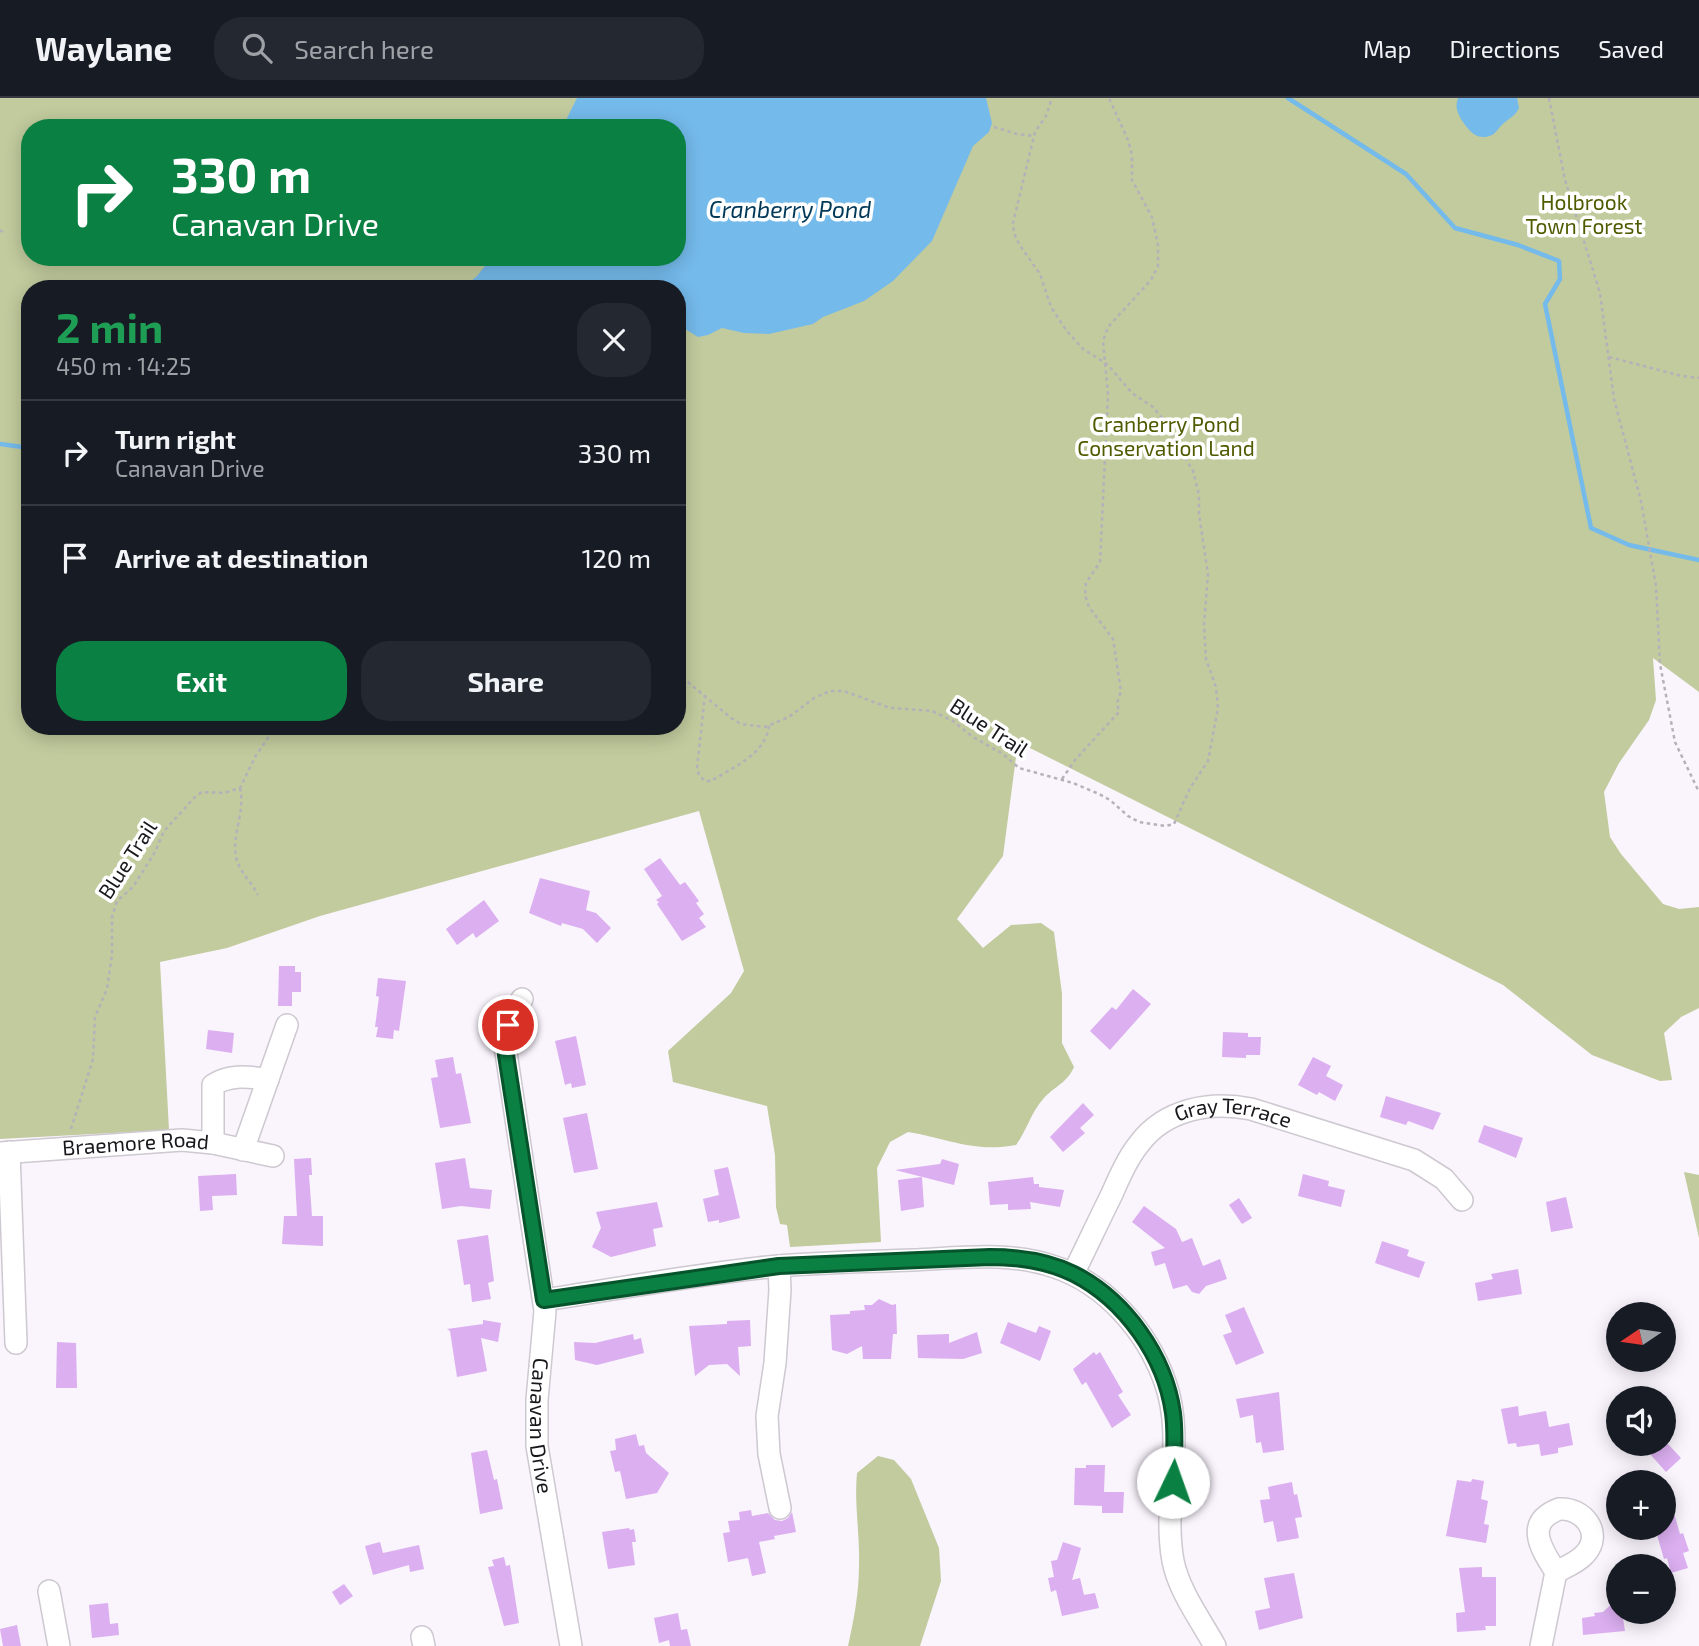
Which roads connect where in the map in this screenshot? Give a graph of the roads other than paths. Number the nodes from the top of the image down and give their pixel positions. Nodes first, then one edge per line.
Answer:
1 (522, 999) dead end
2 (287, 1025) dead end
3 (268, 1079) junction
4 (213, 1143) junction
5 (243, 1150) junction
6 (4, 1152) edge
7 (273, 1156) dead end
8 (1462, 1200) dead end
9 (779, 1266) junction
10 (1073, 1274) junction
11 (544, 1300) junction
12 (16, 1343) dead end
13 (780, 1508) dead end
14 (1556, 1572) dead end
15 (49, 1591) dead end
16 (59, 1646) edge
17 (571, 1646) edge
18 (1215, 1646) edge
19 (1541, 1646) edge

1 - 11 street, Canavan Drive
2 - 3 street
3 - 4 street
3 - 5 street
4 - 5 street, Braemore Road
4 - 6 street, Braemore Road
5 - 7 street, Braemore Road
6 - 12 street
8 - 10 street, Gray Terrace
9 - 10 street
9 - 11 street
9 - 13 street
10 - 18 street
11 - 17 street, Canavan Drive
14 - 19 street
15 - 16 street

